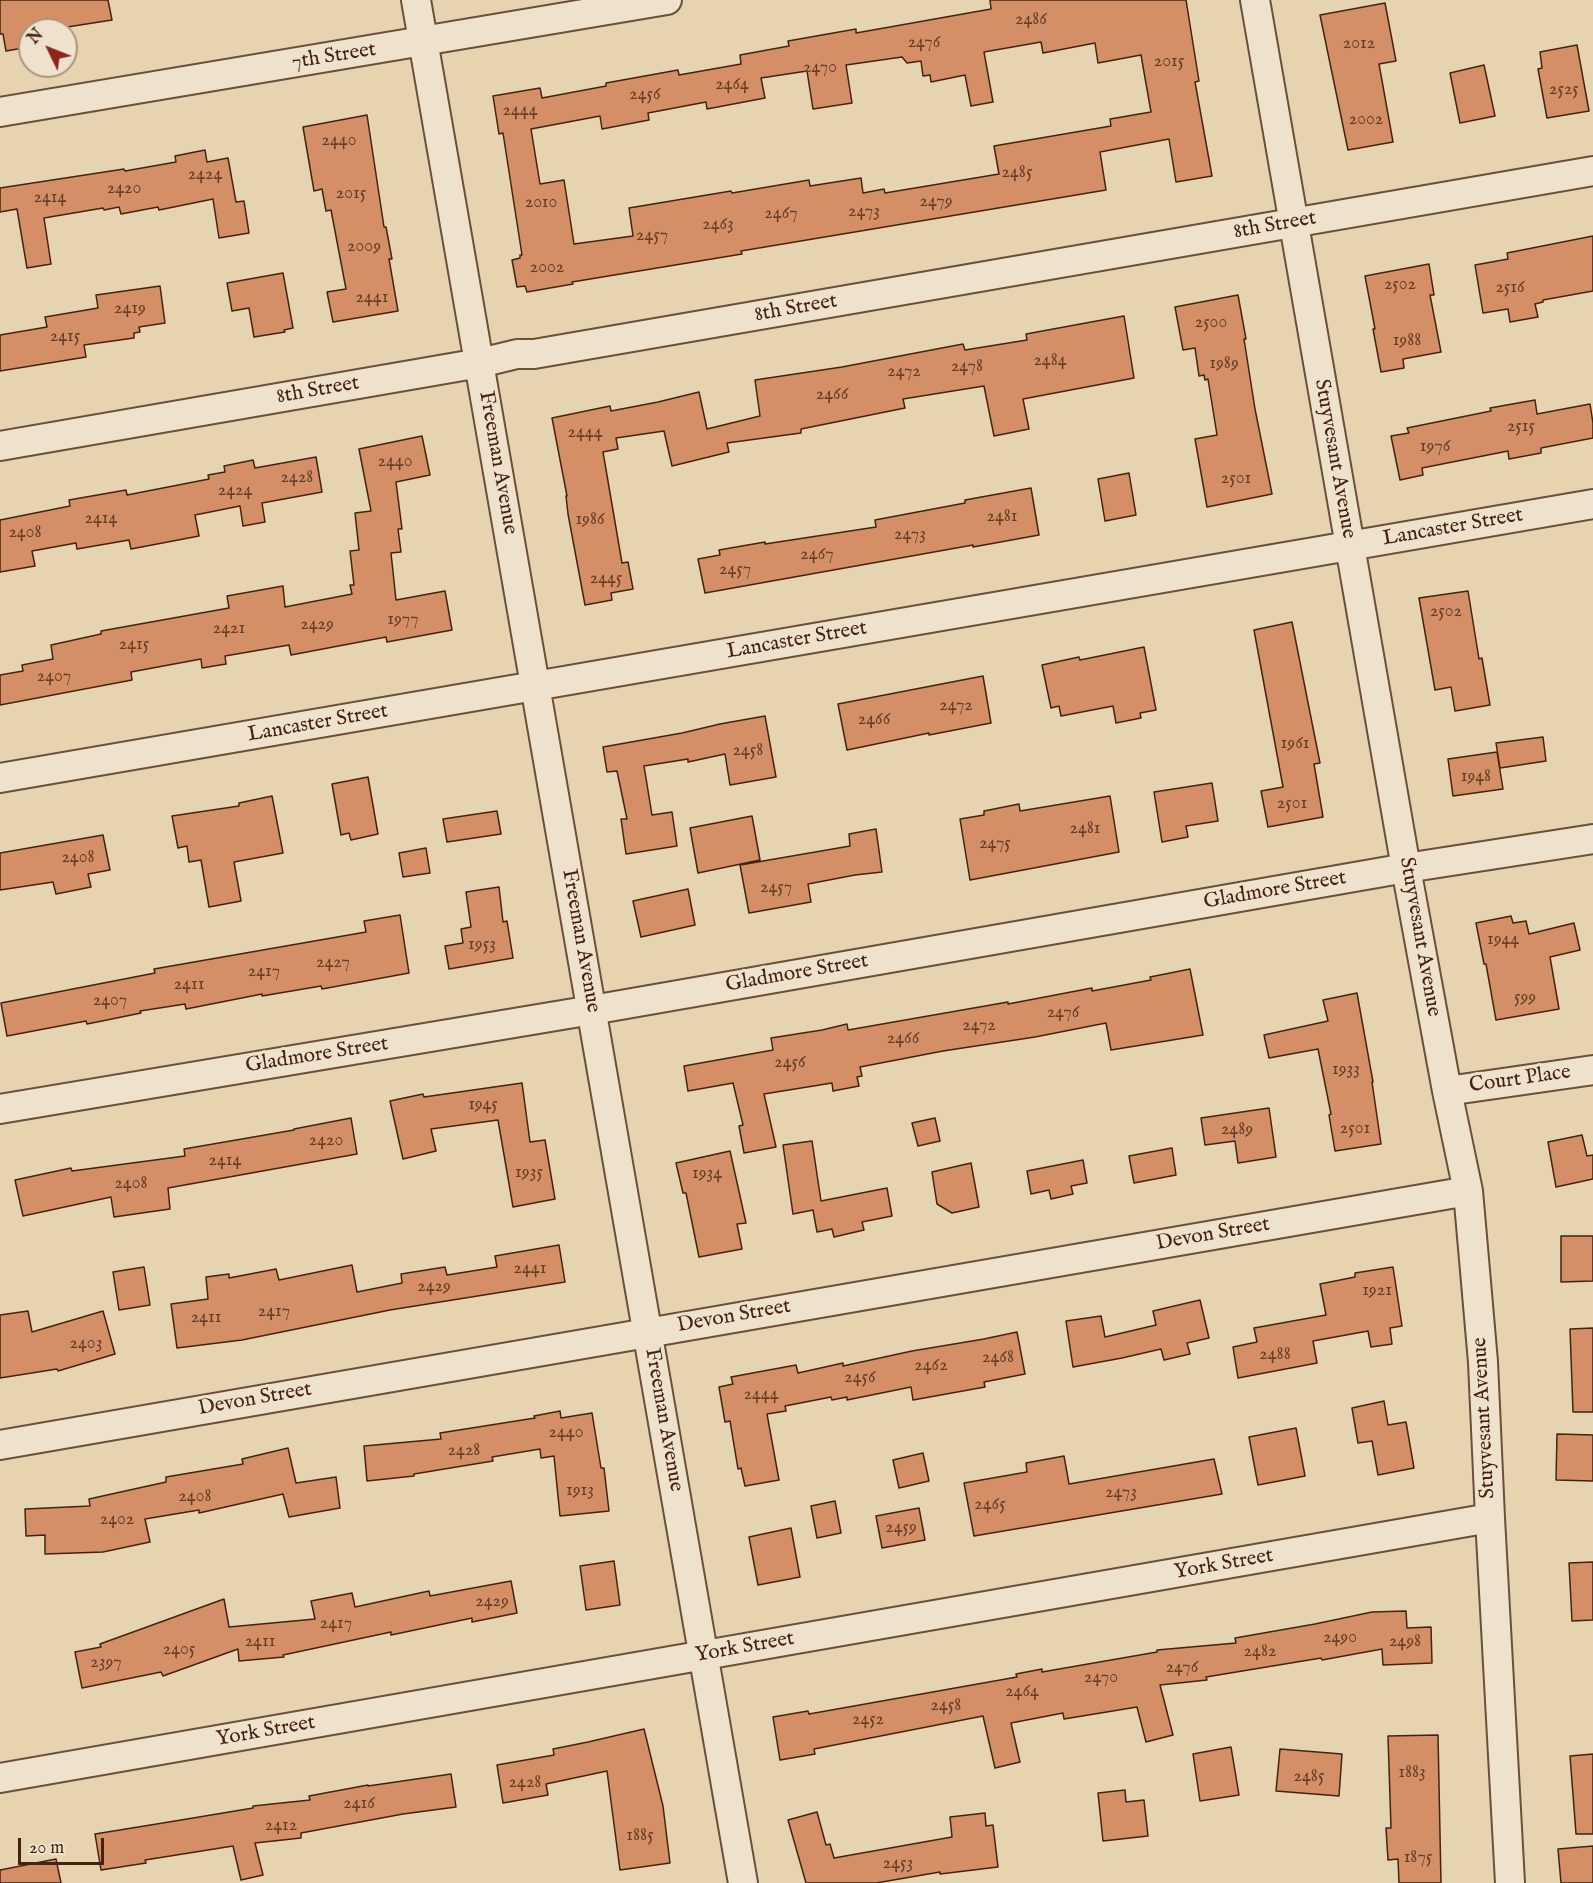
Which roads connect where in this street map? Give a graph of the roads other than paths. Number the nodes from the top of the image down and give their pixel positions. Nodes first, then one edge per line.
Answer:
1 (416, 0) edge
2 (668, 0) edge
3 (1255, 0) edge
4 (423, 42) junction
5 (0, 112) edge
6 (1593, 171) edge
7 (1294, 223) junction
8 (480, 363) junction
9 (0, 446) edge
10 (1593, 504) edge
11 (1349, 545) junction
12 (536, 687) junction
13 (0, 778) edge
14 (1593, 838) edge
15 (1406, 868) junction
16 (592, 1010) junction
17 (1593, 1070) edge
18 (1447, 1091) junction
19 (0, 1109) edge
20 (1468, 1191) junction
21 (648, 1332) junction
22 (0, 1445) edge
23 (1490, 1518) junction
24 (704, 1655) junction
25 (0, 1778) edge
26 (743, 1883) edge
27 (1510, 1883) edge

1 - 4 street, Freeman Avenue
2 - 4 street, 7th Street
3 - 7 street, Stuyvesant Avenue
4 - 5 street, 7th Street
4 - 8 street, Freeman Avenue
6 - 7 street, 8th Street
7 - 8 street, 8th Street
7 - 11 street, Stuyvesant Avenue
8 - 9 street, 8th Street
8 - 12 street, Freeman Avenue
10 - 11 street, Lancaster Street
11 - 12 street, Lancaster Street
11 - 15 street, Stuyvesant Avenue
12 - 13 street, Lancaster Street
12 - 16 street, Freeman Avenue
14 - 15 street, Gladmore Street
15 - 16 street, Gladmore Street
15 - 18 street, Stuyvesant Avenue
16 - 19 street, Gladmore Street
16 - 21 street, Freeman Avenue
17 - 18 street, Court Place
18 - 20 street, Stuyvesant Avenue
20 - 21 street, Devon Street
20 - 23 street, Stuyvesant Avenue
21 - 22 street, Devon Street
21 - 24 street, Freeman Avenue
23 - 24 street, York Street
23 - 27 street, Stuyvesant Avenue
24 - 25 street, York Street
24 - 26 street, Freeman Avenue

